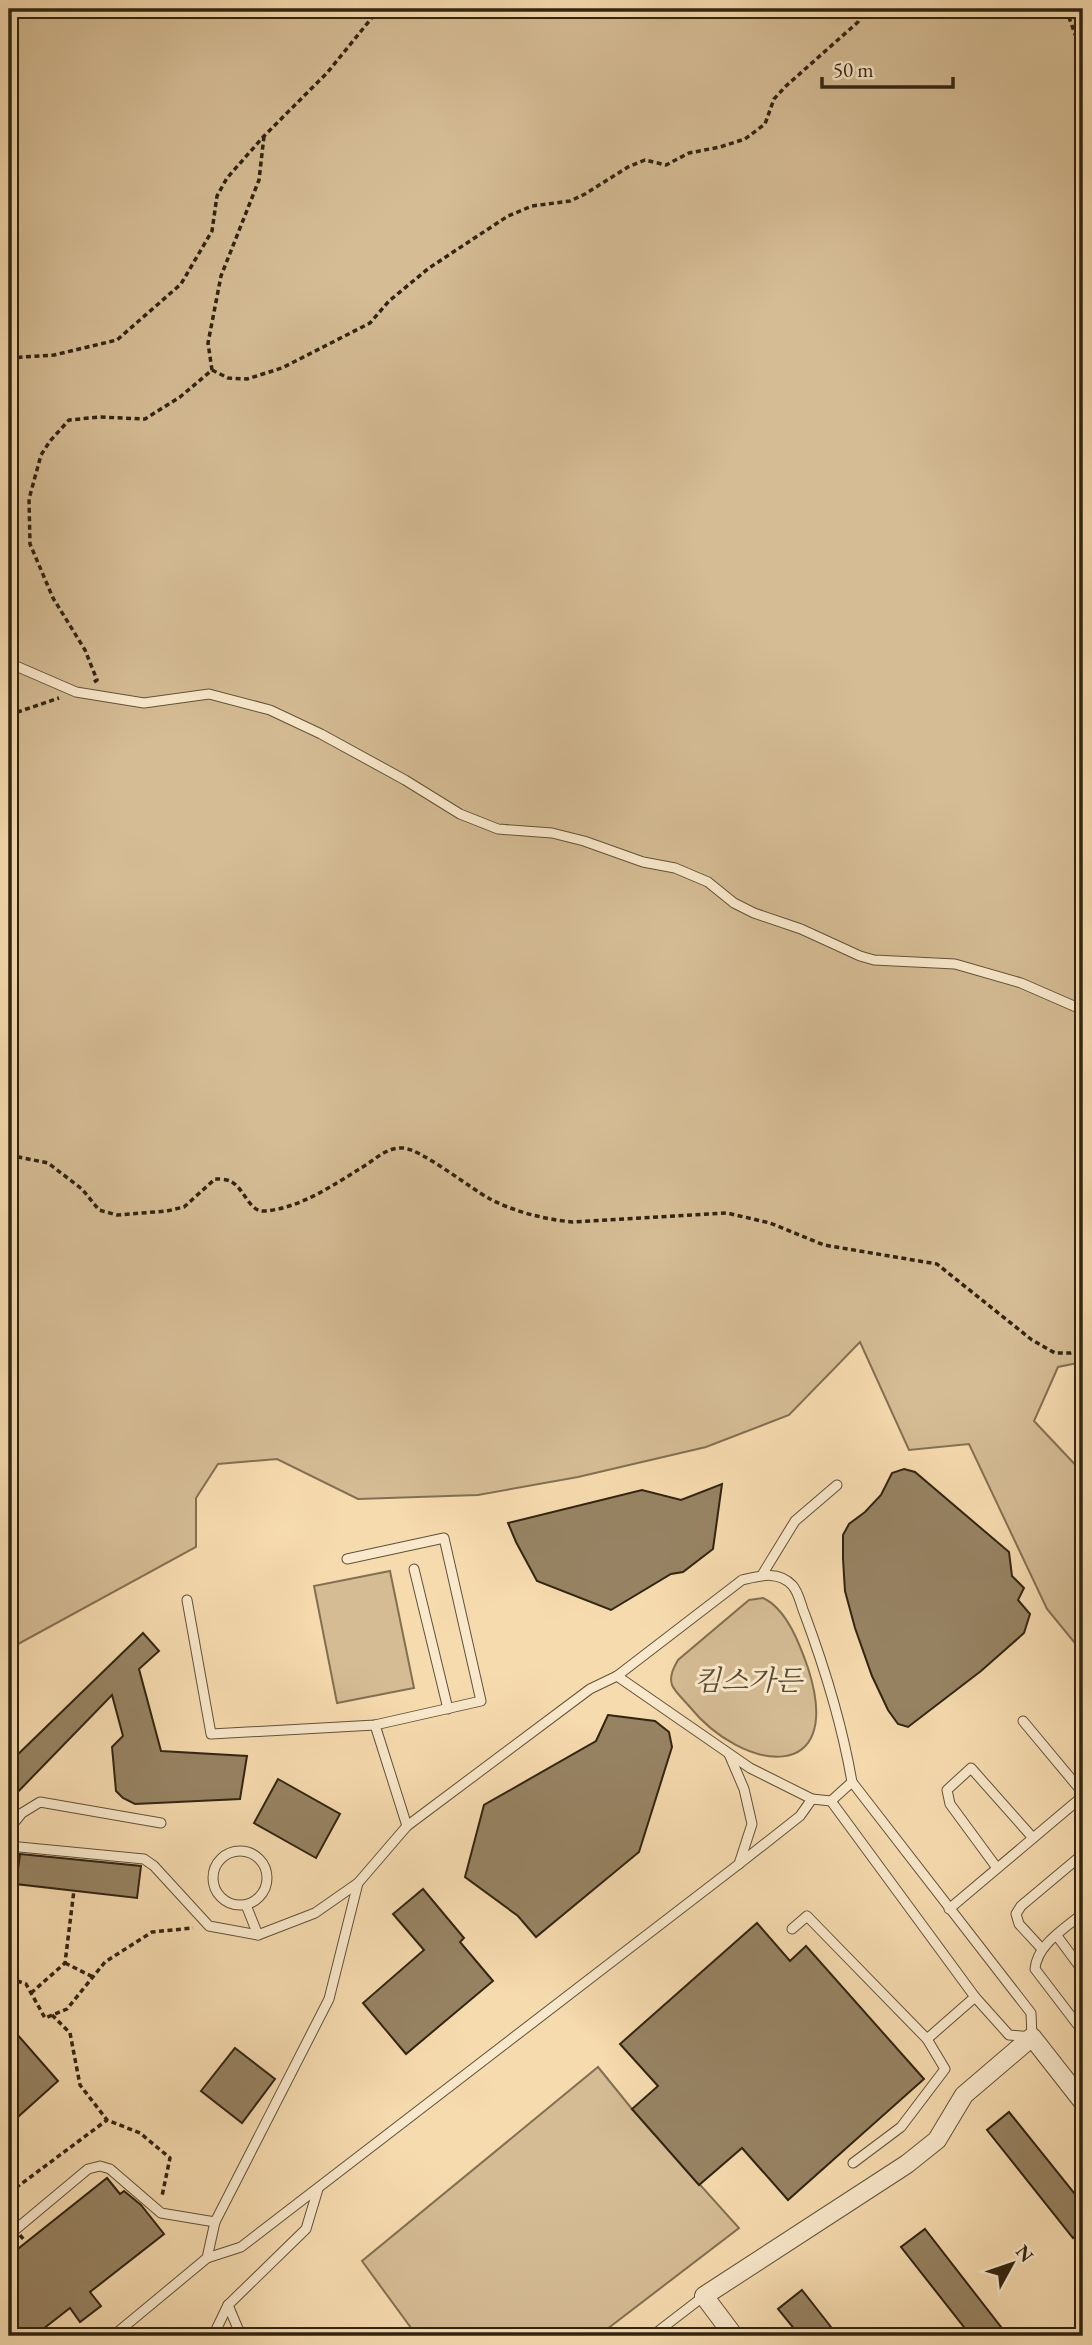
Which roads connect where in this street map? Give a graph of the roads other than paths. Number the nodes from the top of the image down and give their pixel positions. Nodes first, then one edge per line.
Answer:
1 (9, 663) edge
2 (1083, 1010) edge
3 (837, 1485) dead end
4 (347, 1559) dead end
5 (414, 1569) dead end
6 (762, 1575) junction
7 (187, 1600) dead end
8 (617, 1675) junction
9 (447, 1709) junction
10 (1023, 1721) dead end
11 (376, 1725) junction
12 (728, 1753) junction
13 (852, 1782) junction
14 (1083, 1794) edge
15 (812, 1799) junction
16 (831, 1801) junction
17 (161, 1823) dead end
18 (407, 1826) junction
19 (9, 1829) edge
20 (1033, 1838) junction
21 (9, 1846) edge
22 (1083, 1854) edge
23 (739, 1864) junction
24 (997, 1868) junction
25 (358, 1883) junction
26 (246, 1905) junction
27 (949, 1909) junction
28 (1083, 1913) edge
29 (792, 1928) dead end
30 (258, 1935) junction
31 (1056, 1936) junction
32 (1042, 1949) junction
33 (1083, 1971) edge
34 (975, 1997) junction
35 (1083, 2028) edge
36 (1031, 2036) junction
37 (927, 2039) junction
38 (1083, 2102) edge
39 (853, 2163) dead end
40 (319, 2188) junction
41 (215, 2222) junction
42 (9, 2235) edge
43 (207, 2258) junction
44 (704, 2297) junction
45 (228, 2305) junction
46 (113, 2336) edge
47 (213, 2336) edge
48 (241, 2336) edge
49 (652, 2336) edge
50 (734, 2336) edge

1 - 2 lane
3 - 6 lane
4 - 9 lane
5 - 9 lane
6 - 8 lane
6 - 13 lane
7 - 11 lane
8 - 12 lane
8 - 18 lane
9 - 11 lane
10 - 14 lane
11 - 18 lane
12 - 15 lane
12 - 23 lane
13 - 16 lane
13 - 27 lane
14 - 20 lane
15 - 16 lane
15 - 23 lane
16 - 34 lane
17 - 19 lane
18 - 25 lane
20 - 24 lane
20 - 24 lane
21 - 30 lane
22 - 32 lane
23 - 40 lane
24 - 27 lane
25 - 30 lane
25 - 41 lane
26 - 26 lane
26 - 30 lane
27 - 36 lane
28 - 31 lane
29 - 37 lane
31 - 32 lane
31 - 33 lane
32 - 35 lane
34 - 36 lane
34 - 37 lane
36 - 38 street
36 - 44 street
37 - 39 lane
40 - 43 lane
40 - 45 lane
41 - 42 lane
41 - 43 lane
43 - 46 lane
44 - 49 lane
44 - 50 street
45 - 47 lane
45 - 48 lane

